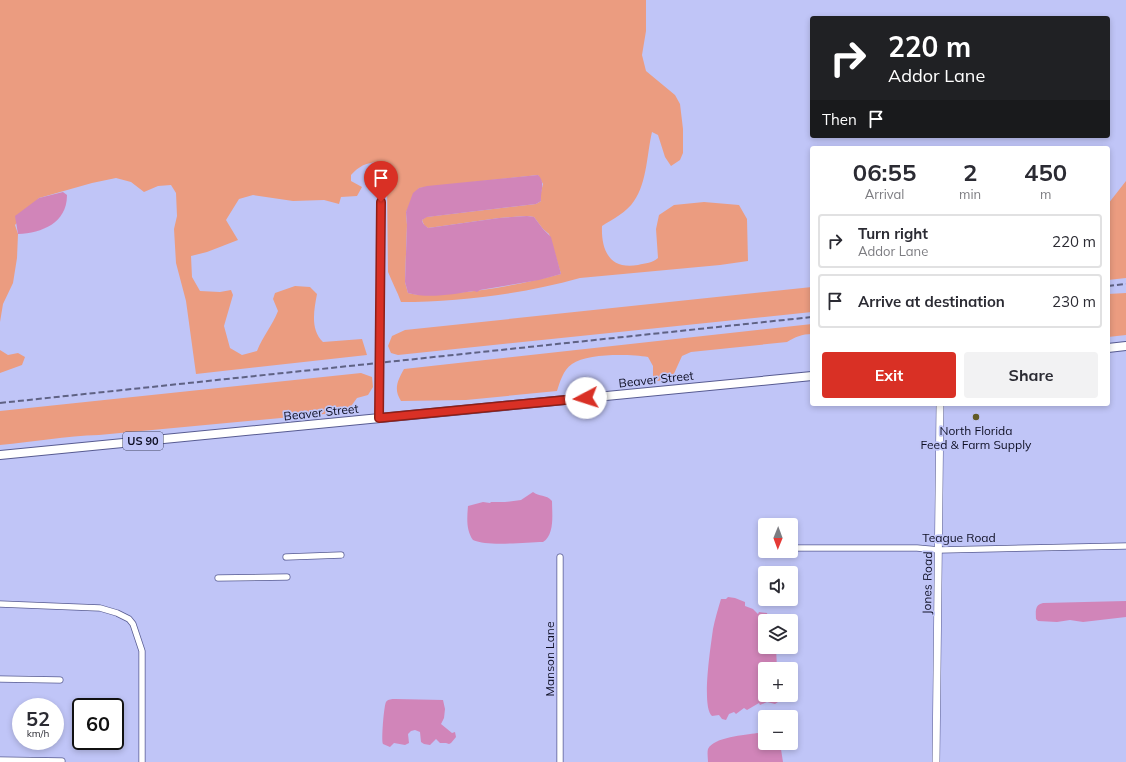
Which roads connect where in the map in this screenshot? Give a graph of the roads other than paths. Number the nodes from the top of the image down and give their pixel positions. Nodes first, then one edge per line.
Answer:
1 (381, 170) dead end
2 (1126, 346) edge
3 (1110, 348) edge
4 (810, 376) edge
5 (940, 406) edge
6 (379, 418) junction
7 (0, 456) edge
8 (1126, 546) edge
9 (798, 548) edge
10 (938, 550) junction
11 (341, 555) dead end
12 (286, 557) dead end
13 (560, 557) dead end
14 (287, 577) dead end
15 (218, 578) dead end
16 (0, 604) edge
17 (0, 679) edge
18 (60, 680) dead end
19 (0, 760) edge
20 (62, 761) edge
21 (142, 762) edge
22 (560, 762) edge
23 (936, 762) edge

1 - 6 street
2 - 3 main road
4 - 6 main road, Beaver Street / US 90
5 - 10 street, Jones Road
6 - 7 main road, Beaver Street / US 90
8 - 10 street, Teague Road
9 - 10 street, Teague Road
10 - 23 street, Jones Road
11 - 12 street
13 - 22 street, Manson Lane
14 - 15 street
16 - 21 street
17 - 18 street
19 - 20 street

